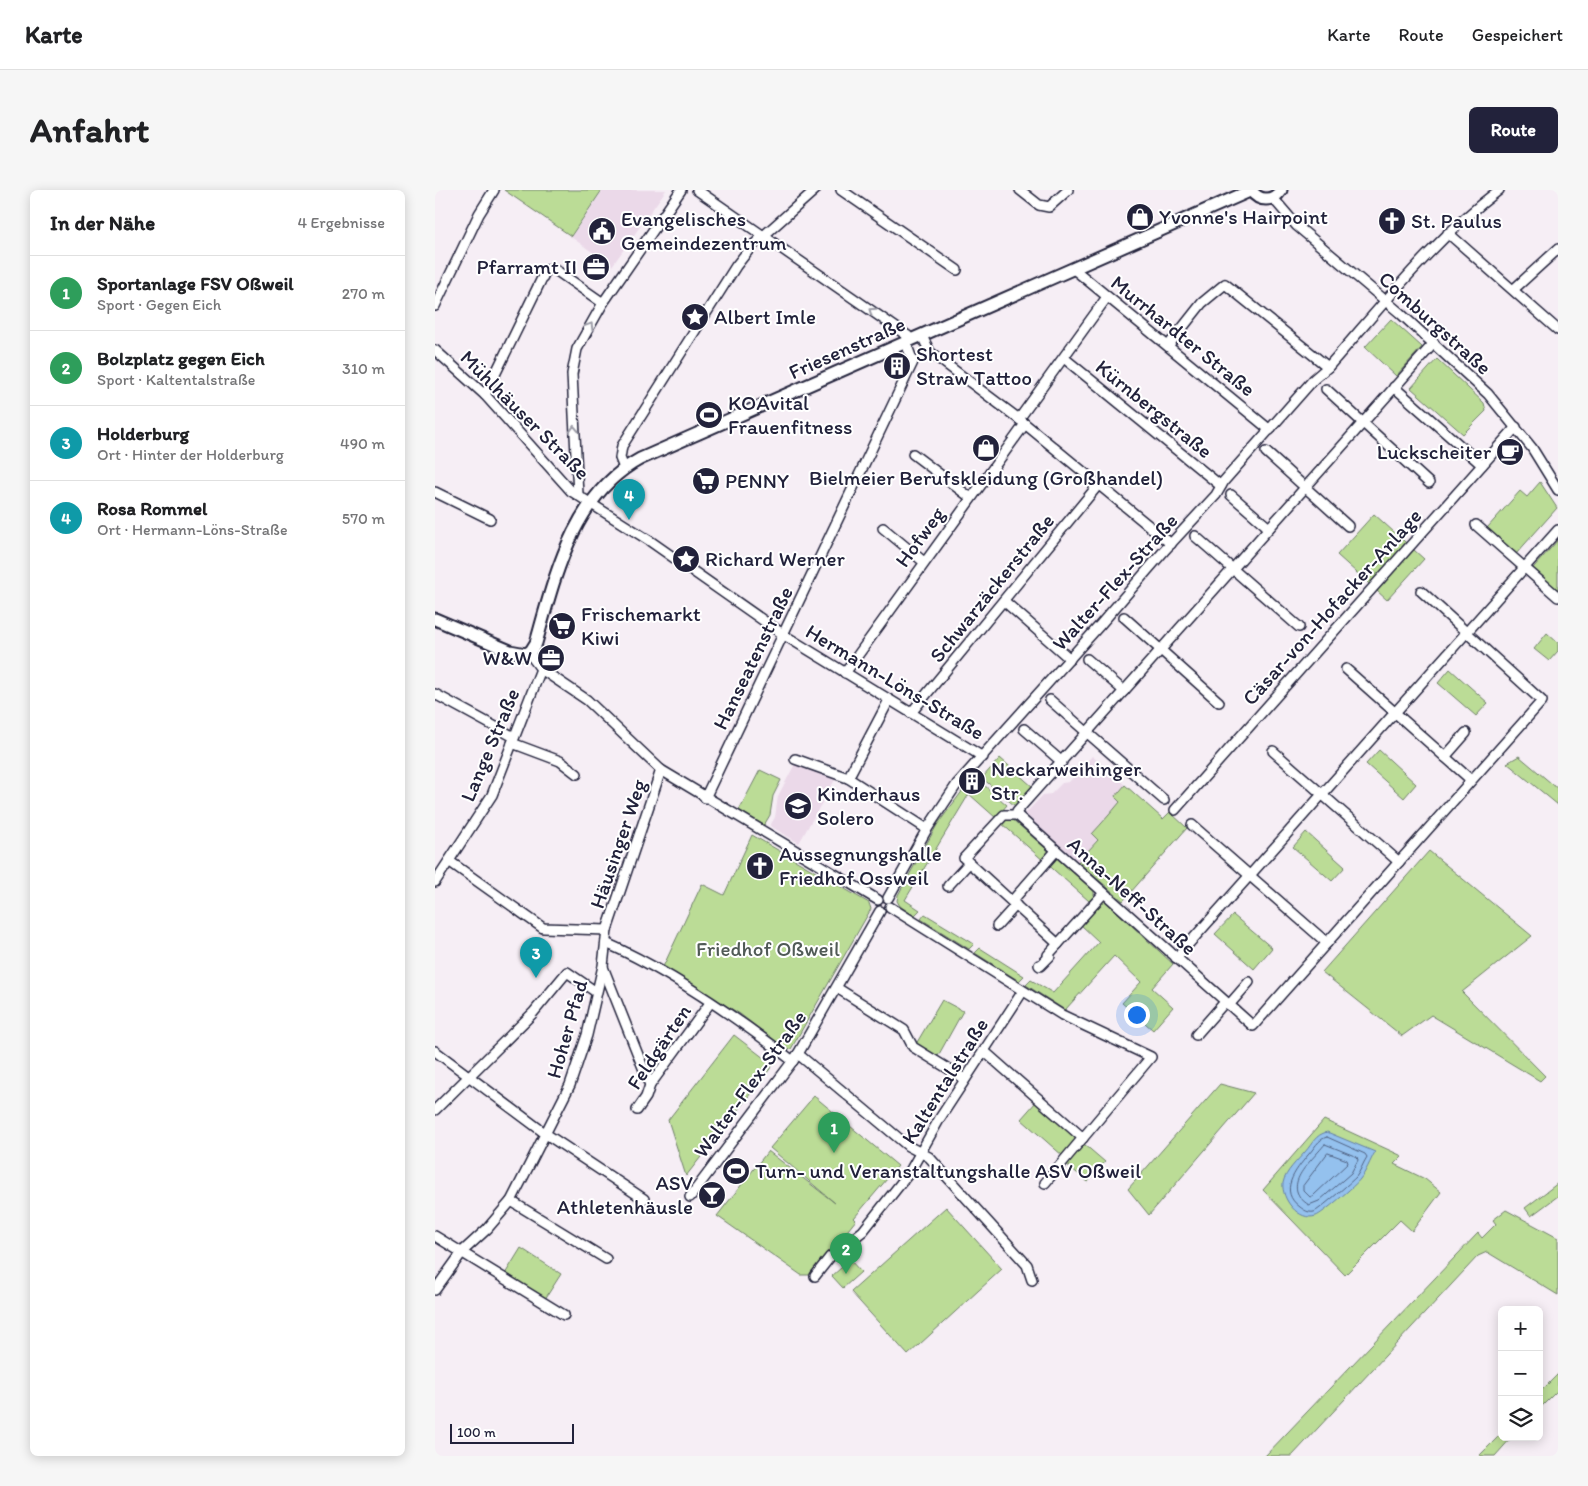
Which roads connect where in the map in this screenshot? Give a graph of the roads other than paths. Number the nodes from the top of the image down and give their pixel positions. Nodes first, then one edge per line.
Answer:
1 (494, 190) edge
2 (681, 190) edge
3 (697, 190) edge
4 (815, 190) edge
5 (841, 190) edge
6 (1020, 190) edge
7 (1068, 190) edge
8 (1252, 190) edge
9 (1499, 190) edge
10 (1277, 194) edge
11 (1448, 233) junction
12 (764, 235) junction
13 (1558, 249) edge
14 (957, 270) dead end
15 (1075, 270) junction
16 (1514, 289) junction
17 (1107, 297) junction
18 (1386, 301) junction
19 (603, 304) junction
20 (435, 306) edge
21 (1558, 330) edge
22 (922, 336) junction
23 (908, 342) junction
24 (1434, 343) junction
25 (1168, 346) junction
26 (435, 350) edge
27 (1064, 358) junction
28 (1327, 367) junction
29 (1394, 387) junction
30 (1326, 389) dead end
31 (485, 395) junction
32 (1022, 421) junction
33 (1362, 423) junction
34 (1516, 427) junction
35 (1270, 430) junction
36 (1266, 452) dead end
37 (913, 454) dead end
38 (1482, 465) junction
39 (624, 468) junction
40 (1429, 482) dead end
41 (1099, 484) junction
42 (1221, 486) junction
43 (1305, 488) junction
44 (1558, 490) edge
45 (435, 492) edge
46 (578, 495) junction
47 (1231, 495) dead end
48 (971, 498) junction
49 (591, 502) junction
50 (490, 519) dead end
51 (1476, 525) dead end
52 (1348, 526) dead end
53 (883, 528) dead end
54 (1269, 528) junction
55 (1558, 530) edge
56 (1195, 536) dead end
57 (1171, 544) junction
58 (924, 562) junction
59 (1524, 566) junction
60 (1233, 570) junction
61 (1421, 591) dead end
62 (1558, 597) edge
63 (1004, 601) junction
64 (1124, 617) dead end
65 (435, 619) edge
66 (1299, 627) dead end
67 (1467, 632) junction
68 (784, 635) junction
69 (1160, 650) junction
70 (529, 653) junction
71 (1087, 658) dead end
72 (1070, 659) junction
73 (541, 669) junction
74 (1346, 669) dead end
75 (845, 673) junction
76 (1124, 691) junction
77 (435, 694) edge
78 (889, 700) junction
79 (1050, 700) dead end
80 (1219, 702) dead end
81 (1395, 712) junction
82 (911, 713) junction
83 (1024, 729) dead end
84 (1088, 733) junction
85 (1466, 733) dead end
86 (513, 740) junction
87 (1273, 751) dead end
88 (983, 757) junction
89 (1445, 757) junction
90 (795, 759) dead end
91 (1062, 762) junction
92 (661, 770) junction
93 (577, 774) dead end
94 (848, 778) junction
95 (1471, 780) junction
96 (1322, 794) junction
97 (705, 798) junction
98 (1164, 800) dead end
99 (1175, 810) dead end
100 (1017, 815) junction
101 (1192, 825) dead end
102 (927, 829) junction
103 (1056, 851) junction
104 (449, 861) junction
105 (1399, 862) junction
106 (969, 863) junction
107 (1249, 875) junction
108 (435, 882) edge
109 (948, 886) dead end
110 (1103, 893) junction
111 (887, 898) junction
112 (878, 900) junction
113 (1014, 903) junction
114 (890, 907) junction
115 (880, 911) junction
116 (997, 926) dead end
117 (607, 930) junction
118 (606, 943) junction
119 (1327, 943) junction
120 (1058, 944) junction
121 (1176, 958) junction
122 (1039, 965) dead end
123 (603, 966) junction
124 (1249, 982) dead end
125 (837, 988) junction
126 (1023, 991) junction
127 (596, 992) junction
128 (710, 1003) junction
129 (1227, 1003) junction
130 (1195, 1035) dead end
131 (435, 1051) edge
132 (984, 1051) junction
133 (796, 1058) junction
134 (469, 1074) junction
135 (965, 1079) junction
136 (650, 1085) junction
137 (435, 1110) edge
138 (637, 1110) dead end
139 (546, 1134) junction
140 (1083, 1138) junction
141 (919, 1152) junction
142 (1045, 1184) dead end
143 (690, 1197) dead end
144 (644, 1199) dead end
145 (511, 1201) junction
146 (435, 1236) edge
147 (463, 1251) junction
148 (606, 1259) dead end
149 (815, 1276) dead end
150 (1032, 1280) dead end
151 (435, 1290) edge
152 (564, 1314) dead end

1 - 20 street
2 - 19 street
3 - 12 street
4 - 12 street
5 - 14 street
6 - 7 street
8 - 10 main road
8 - 15 main road, Friesenstraße
9 - 11 street, Walter-Flex-Straße
10 - 18 street, Comburgstraße
11 - 16 street
11 - 18 street, Walter-Flex-Straße
23 -> 12 street
12 - 39 street
13 - 16 street
15 - 17 street, Murrhardter Straße
15 - 22 main road, Friesenstraße
16 - 21 street
17 - 25 street, Murrhardter Straße
17 - 27 street, Hofweg
18 - 24 street, Comburgstraße
18 - 28 street, Walter-Flex-Straße
19 - 31 street
46 -> 19 street
22 - 23 main road, Friesenstraße
22 - 32 street
23 - 39 main road, Friesenstraße
23 - 68 street, Hanseatenstraße
24 - 29 street
24 - 34 street, Comburgstraße
25 - 28 street
25 - 35 street, Murrhardter Straße
26 - 31 street, Mühlhäuser Straße
27 - 32 street, Hofweg
27 - 42 street, Kürnbergstraße
28 - 35 street, Walter-Flex-Straße
29 - 33 street
29 - 38 street
30 - 33 street
31 - 46 street, Mühlhäuser Straße
32 - 41 street
32 - 48 street, Hofweg
33 - 40 street
33 - 43 street
34 - 38 street, Cäsar-von-Hofacker-Anlage
34 - 44 street, Comburgstraße
35 - 42 street, Walter-Flex-Straße
36 - 43 street
37 - 48 street
38 - 99 street, Cäsar-von-Hofacker-Anlage
39 - 49 main road, Friesenstraße
41 - 57 street
41 - 63 street, Schwarzäckerstraße
42 - 57 street, Walter-Flex-Straße
43 - 52 street
43 - 54 street
45 - 50 street
46 - 49 street, Mühlhäuser Straße
47 - 54 street
48 - 58 street, Hofweg
49 - 68 street, Hermann-Löns-Straße
49 - 70 main road, Friesenstraße
51 - 59 street
53 - 58 street
54 - 60 street
55 - 59 street
56 - 60 street
57 - 72 street, Walter-Flex-Straße
58 - 75 street, Hofweg
59 - 62 street
59 - 67 street
60 - 66 street
60 - 69 street
61 - 67 street
63 - 72 street
63 - 82 street, Schwarzäckerstraße
64 - 69 street
65 - 70 main road
67 - 81 street
67 - 95 street
68 - 75 street, Hermann-Löns-Straße
68 - 97 street, Hanseatenstraße
69 - 76 street
69 - 80 street
70 - 73 street
71 - 76 street
72 - 88 street, Walter-Flex-Straße
73 - 86 street, Lange Straße
73 - 92 street
74 - 81 street
75 - 78 street, Hermann-Löns-Straße
76 - 84 street
77 - 86 street
78 - 82 street, Hermann-Löns-Straße
78 - 94 street
79 - 84 street
81 - 89 street
81 - 96 street
82 - 88 street, Hermann-Löns-Straße
83 - 91 street
84 - 91 street
84 - 98 street
85 - 89 street
86 - 93 street
86 - 104 street, Lange Straße
87 - 96 street
88 - 102 street, Walter-Flex-Straße
89 - 95 street
90 - 94 street
91 - 100 street
92 - 97 street
92 - 117 street, Häusinger Weg
94 - 102 street
95 - 105 street
96 - 105 street
96 - 107 street
97 - 112 street
100 - 103 street, Anna-Neff-Straße
100 - 106 street
101 - 107 street
102 - 111 street, Walter-Flex-Straße
103 - 110 street, Anna-Neff-Straße
103 - 113 street
104 - 108 street, Lange Straße
104 - 117 street
105 - 119 street
106 - 109 street
106 - 113 street
107 - 119 street
107 - 121 street
110 - 120 street
110 - 121 street, Anna-Neff-Straße
111 - 112 street
111 - 114 street
112 - 115 street
113 - 116 street
113 - 120 street
114 - 115 street
114 - 126 street
115 - 125 street, Walter-Flex-Straße
117 - 118 street, Hoher Pfad
118 - 123 street, Hoher Pfad
118 - 128 street
119 - 129 street, Anna-Neff-Straße
120 - 122 street
121 - 129 street, Anna-Neff-Straße
123 - 127 street, Hoher Pfad
123 - 136 street
124 - 129 street
125 - 133 street, Walter-Flex-Straße
125 - 135 street
126 - 132 street, Kaltentalstraße
126 - 140 street
127 - 134 street
127 - 139 street, Hoher Pfad
128 - 133 street
128 - 136 street, Feldgärten
129 - 130 street
131 - 134 street
132 - 135 street, Kaltentalstraße
132 - 140 street
133 - 141 street
133 - 143 street, Walter-Flex-Straße
134 - 137 street
134 - 139 street
135 - 141 street, Kaltentalstraße
136 - 138 street, Feldgärten
139 - 144 street
139 - 145 street, Hoher Pfad
140 - 142 street
141 - 149 street, Kaltentalstraße
141 - 150 street
145 - 147 street, Hoher Pfad
145 - 148 street
146 - 147 street
147 - 151 street, Hoher Pfad
147 - 152 street

